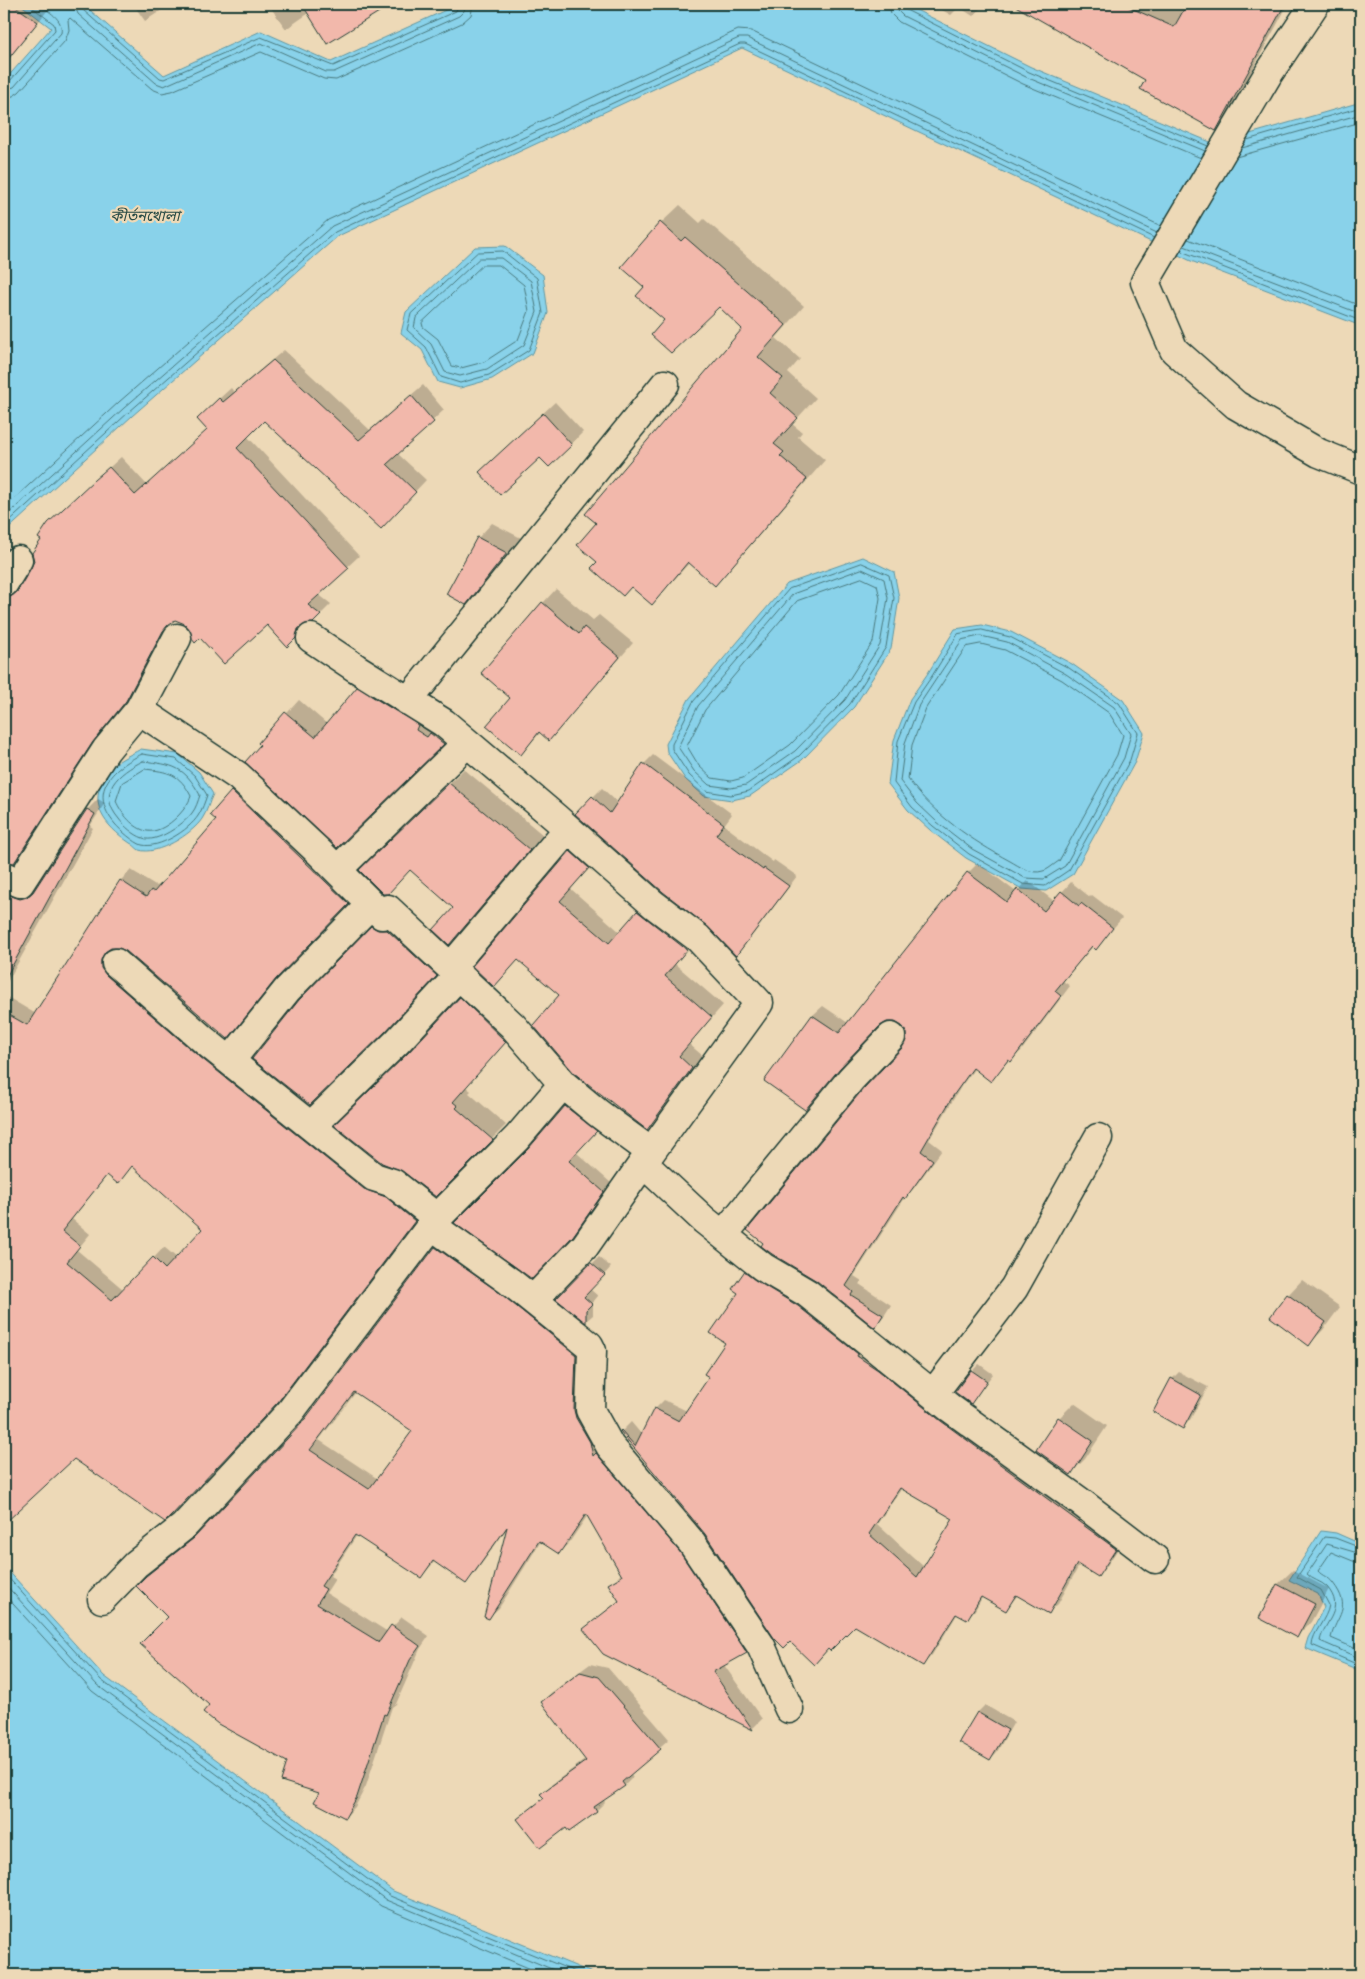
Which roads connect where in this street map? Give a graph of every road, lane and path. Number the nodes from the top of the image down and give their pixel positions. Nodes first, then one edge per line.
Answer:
1 (1315, 4) edge
2 (666, 384) dead end
3 (1361, 470) edge
4 (18, 560) dead end
5 (4, 583) edge
6 (177, 638) dead end
7 (311, 638) dead end
8 (408, 701) junction
9 (139, 710) junction
10 (468, 744) junction
11 (568, 829) junction
12 (337, 870) junction
13 (4, 876) edge
14 (372, 904) junction
15 (116, 963) dead end
16 (455, 971) junction
17 (891, 1037) dead end
18 (230, 1061) junction
19 (563, 1084) junction
20 (311, 1126) junction
21 (1098, 1138) dead end
22 (647, 1158) junction
23 (434, 1222) junction
24 (723, 1235) junction
25 (533, 1300) junction
26 (933, 1394) junction
27 (1155, 1559) dead end
28 (102, 1599) dead end
29 (789, 1709) dead end

1 - 3 street
2 - 8 street
4 - 5 street
6 - 9 street
7 - 8 street
8 - 10 street
9 - 12 street
9 - 13 street
10 - 11 street
10 - 12 street
11 - 16 street
11 - 22 street
12 - 14 street
14 - 16 street
14 - 18 street
15 - 18 street
16 - 19 street
16 - 20 street
17 - 24 street
18 - 20 street
19 - 22 street
19 - 23 street
20 - 23 street
21 - 26 street
22 - 24 street
22 - 25 street
23 - 25 street
23 - 28 street
24 - 26 street
25 - 29 street
26 - 27 street

